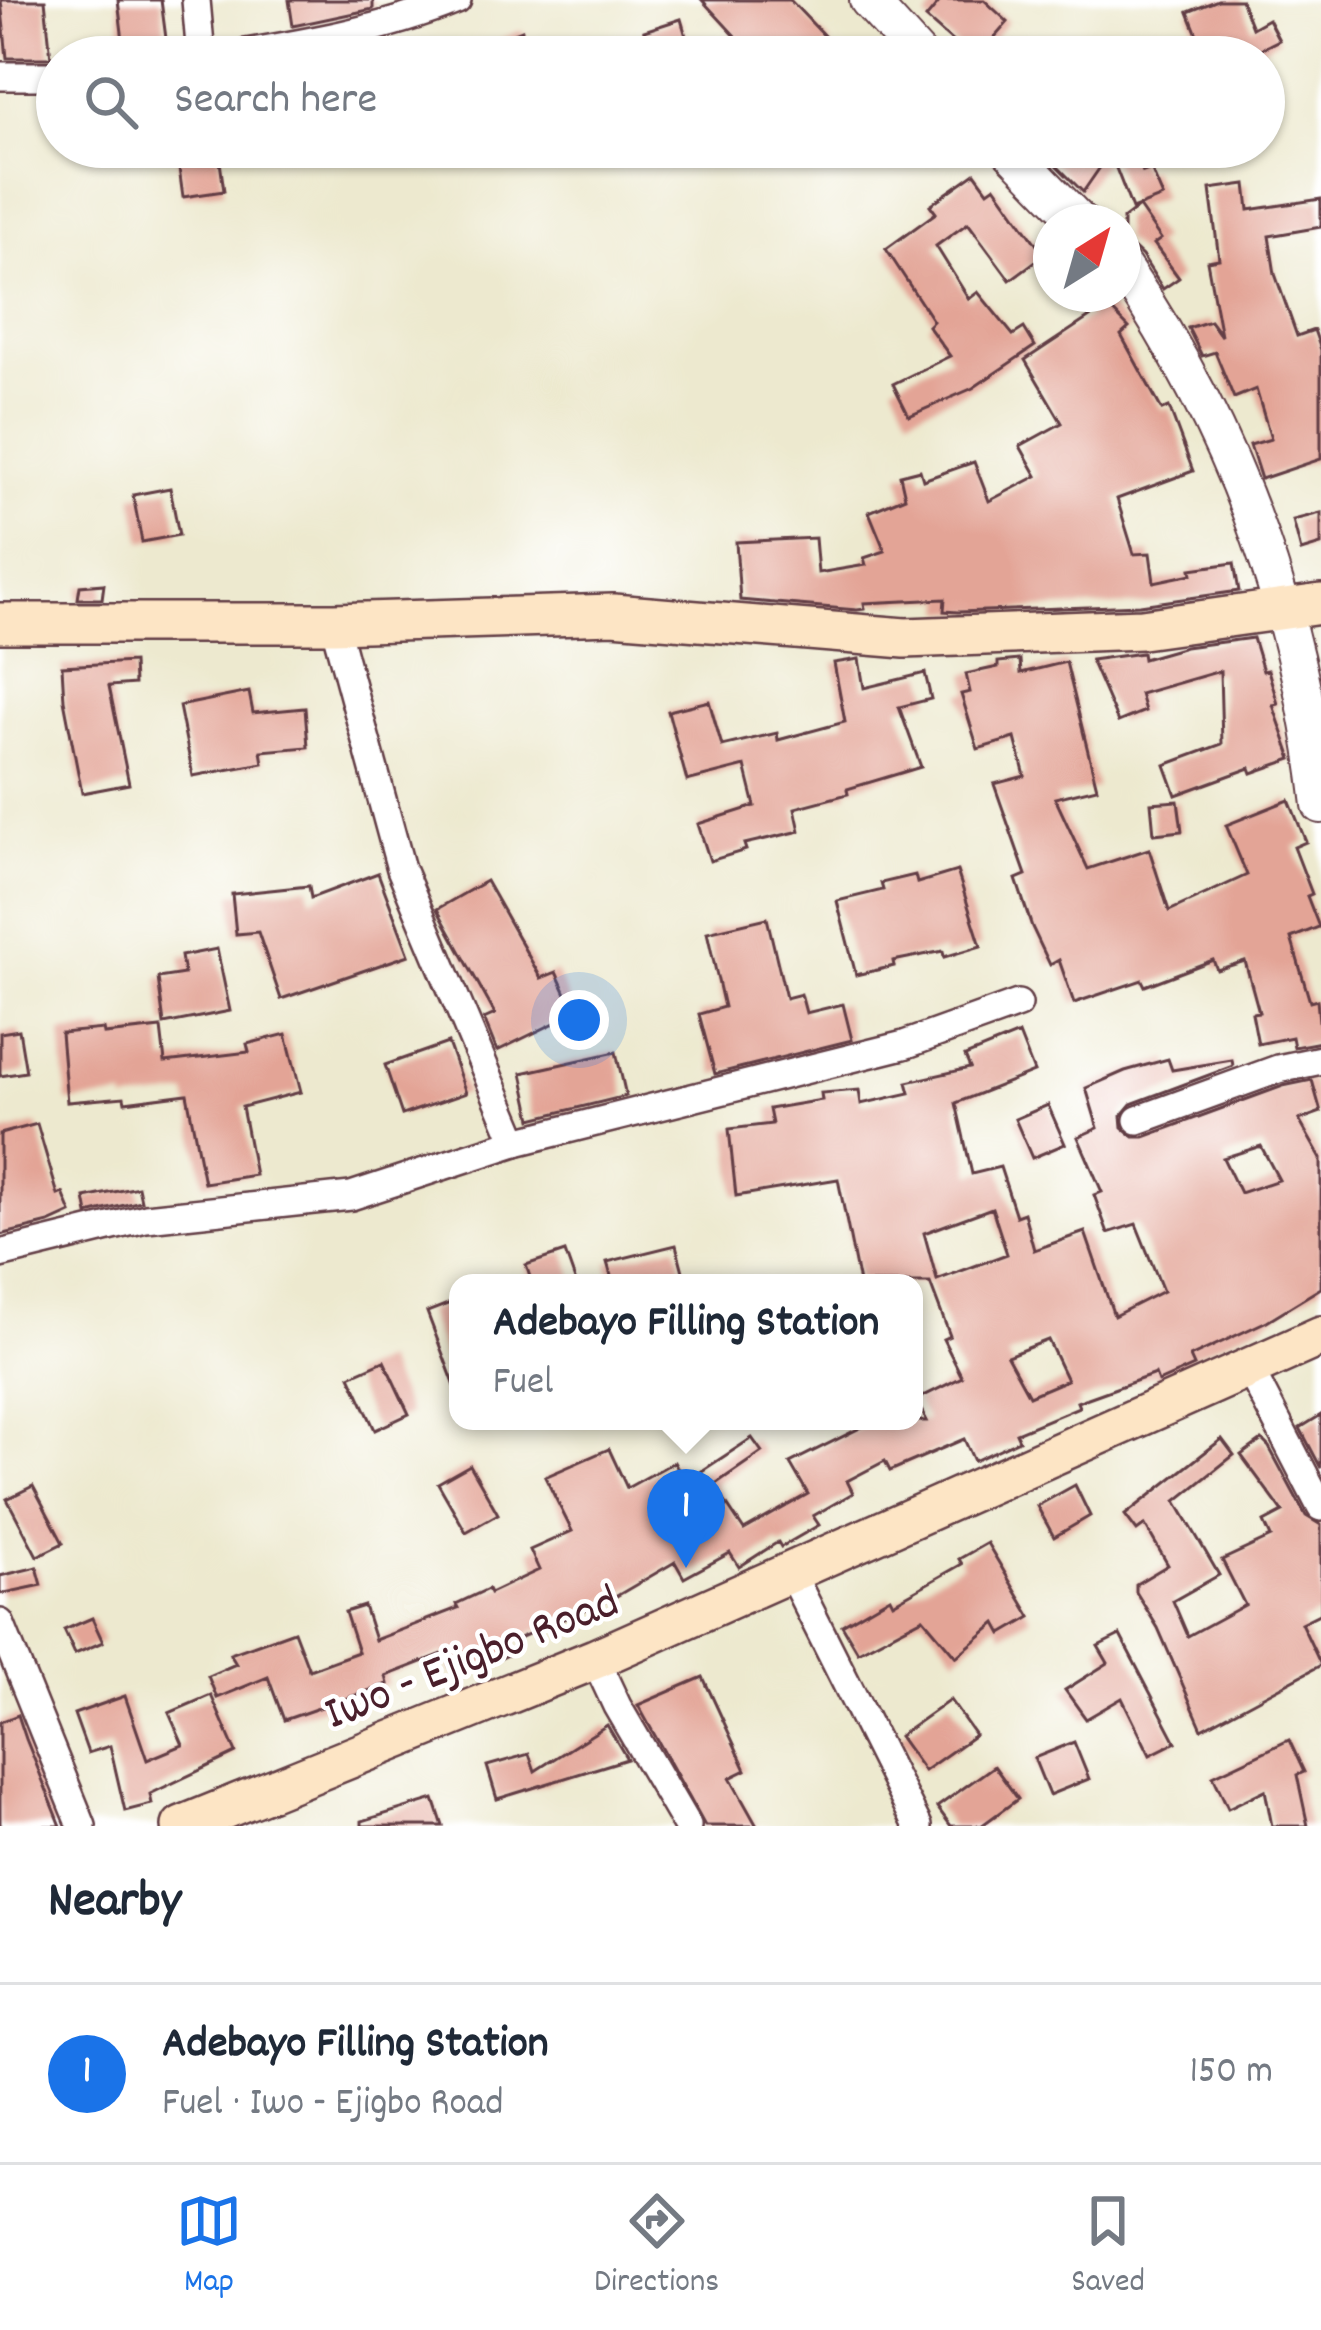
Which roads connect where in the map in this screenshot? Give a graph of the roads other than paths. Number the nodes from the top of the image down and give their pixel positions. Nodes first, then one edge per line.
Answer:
1 (196, 0) edge
2 (457, 0) edge
3 (869, 1) edge
4 (199, 36) edge
5 (328, 36) edge
6 (900, 36) edge
7 (0, 76) edge
8 (36, 76) edge
9 (1027, 168) edge
10 (1062, 204) edge
11 (1141, 297) edge
12 (1303, 606) edge
13 (0, 623) edge
14 (334, 623) junction
15 (1321, 805) edge
16 (1018, 1004) dead end
17 (1321, 1060) edge
18 (1138, 1120) dead end
19 (516, 1142) junction
20 (0, 1254) edge
21 (1321, 1336) edge
22 (1249, 1368) junction
23 (1321, 1507) edge
24 (791, 1573) junction
25 (0, 1623) edge
26 (595, 1659) junction
27 (82, 1826) edge
28 (182, 1826) edge
29 (687, 1826) edge
30 (918, 1826) edge

1 - 4 street
2 - 5 street
3 - 6 street
7 - 8 street
9 - 10 street
11 - 12 street
12 - 14 main road
12 - 15 street
13 - 14 main road
14 - 19 street
16 - 19 street
17 - 18 street
19 - 20 street
21 - 22 main road, Iwo - Ejigbo Road
22 - 23 street
22 - 24 main road, Iwo - Ejigbo Road
24 - 26 main road, Iwo - Ejigbo Road
24 - 30 street
25 - 27 street
26 - 28 main road, Iwo - Ejigbo Road
26 - 29 street

